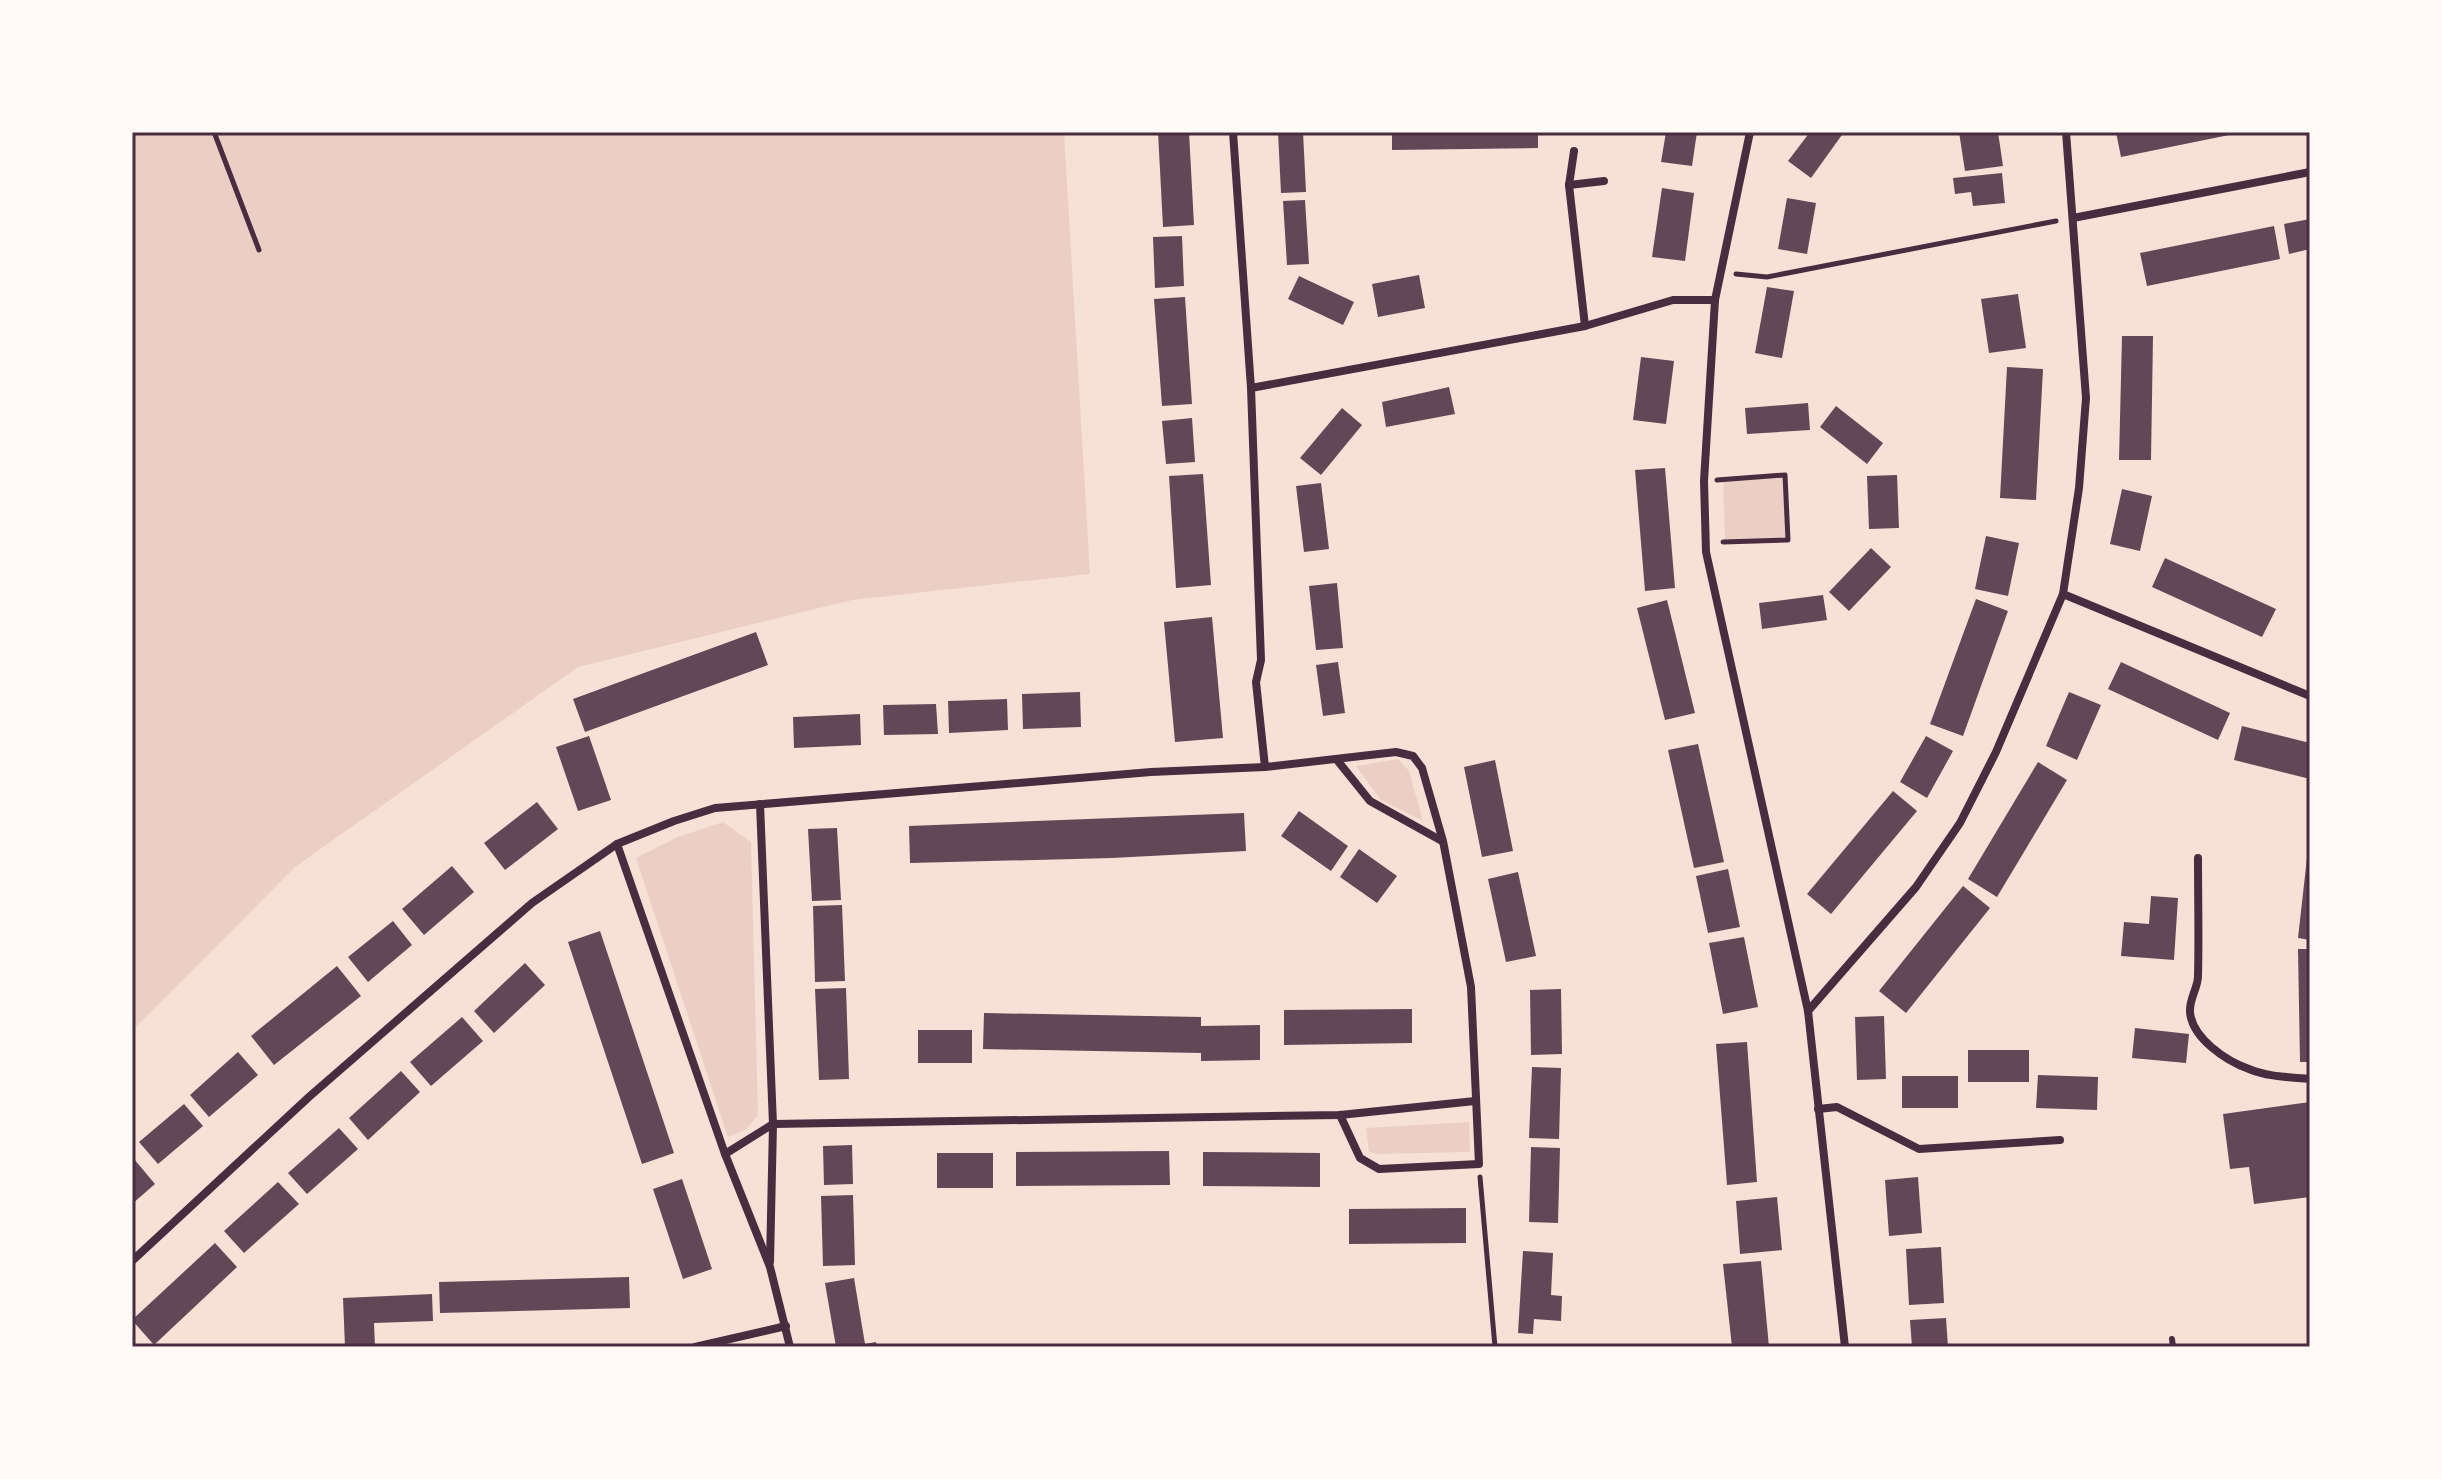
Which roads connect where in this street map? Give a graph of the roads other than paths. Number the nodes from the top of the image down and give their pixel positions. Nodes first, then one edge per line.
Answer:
1 (1233, 132) edge
2 (1750, 132) edge
3 (2066, 132) edge
4 (1574, 151) dead end
5 (2310, 172) edge
6 (1604, 181) dead end
7 (1569, 185) junction
8 (2073, 218) junction
9 (1715, 300) junction
10 (1585, 326) junction
11 (1251, 388) junction
12 (2063, 594) junction
13 (2310, 696) edge
14 (1337, 760) junction
15 (1265, 767) junction
16 (760, 804) junction
17 (1443, 841) junction
18 (617, 844) junction
19 (2198, 858) dead end
20 (1808, 1011) junction
21 (2310, 1079) edge
22 (1475, 1101) junction
23 (1818, 1109) junction
24 (1340, 1115) junction
25 (773, 1124) junction
26 (2060, 1140) dead end
27 (725, 1154) junction
28 (132, 1261) edge
29 (770, 1267) junction
30 (786, 1326) junction
31 (695, 1347) edge
32 (790, 1347) edge
33 (1845, 1347) edge

1 - 11 street
2 - 9 street
3 - 8 street
4 - 7 street
5 - 8 street
6 - 7 street
7 - 10 street
8 - 12 street
9 - 10 street
9 - 20 street
10 - 11 street
11 - 15 street
12 - 13 street
12 - 20 street
14 - 15 street
14 - 17 street
14 - 17 street
15 - 16 street
16 - 18 street
16 - 25 street
17 - 22 street
18 - 27 street
18 - 28 street
19 - 21 street
20 - 23 street
22 - 24 street
22 - 24 street
23 - 26 street
23 - 33 street
24 - 25 street
25 - 27 street
25 - 29 street
27 - 29 street
29 - 30 street
30 - 31 street
30 - 32 street

